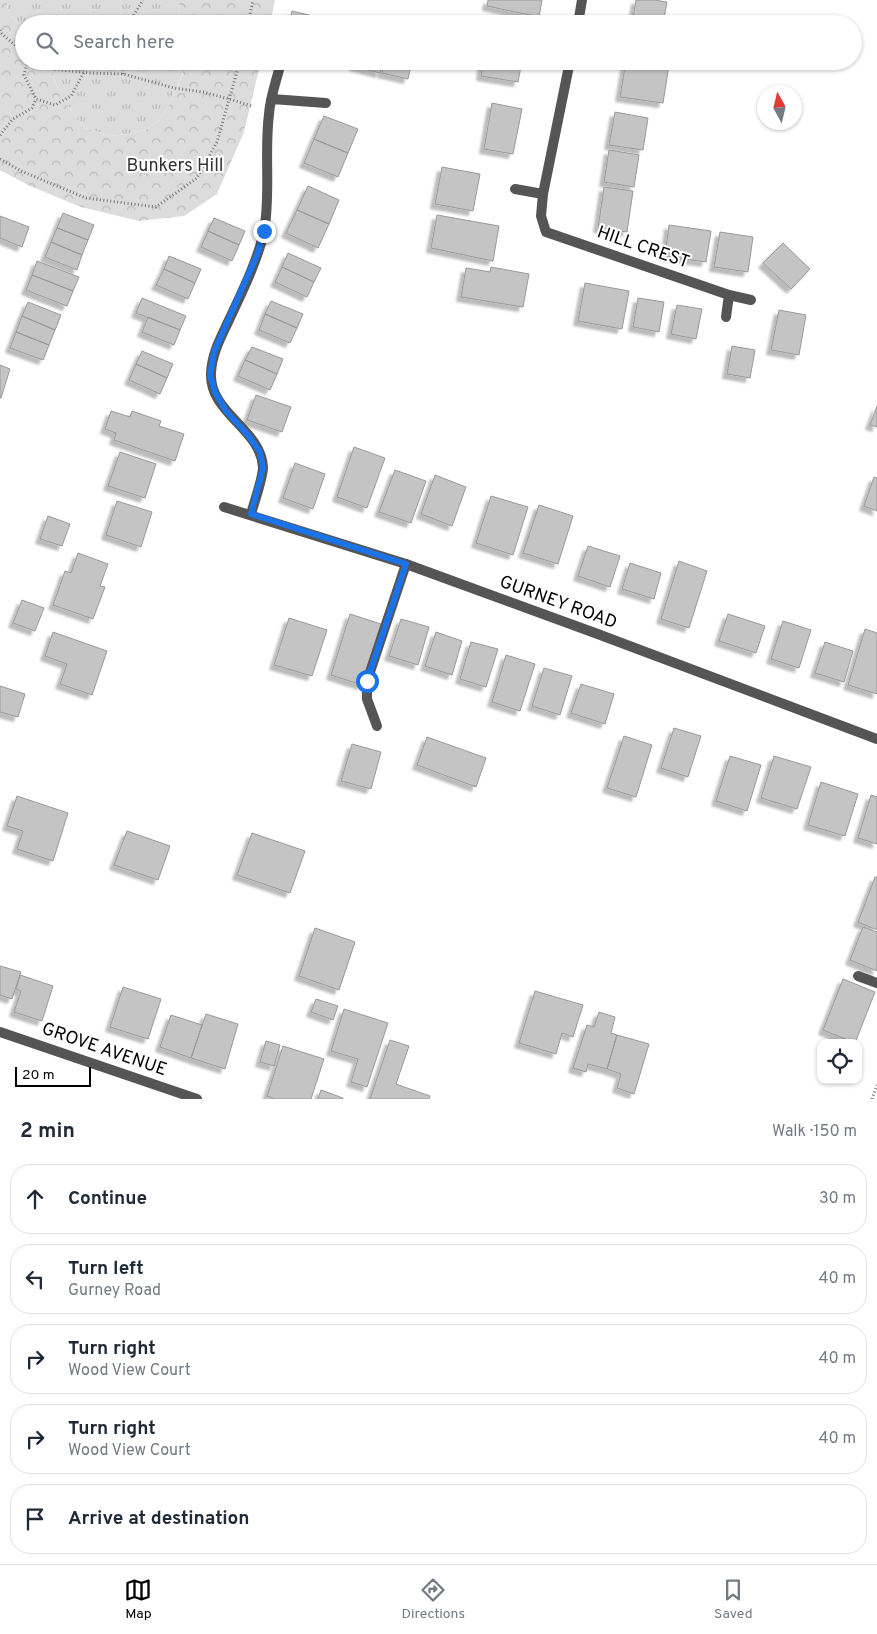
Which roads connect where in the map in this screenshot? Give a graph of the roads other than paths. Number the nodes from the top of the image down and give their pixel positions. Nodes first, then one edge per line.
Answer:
1 (582, 0) edge
2 (580, 15) edge
3 (279, 70) edge
4 (568, 70) edge
5 (272, 100) junction
6 (326, 103) dead end
7 (515, 189) dead end
8 (543, 194) junction
9 (729, 295) junction
10 (751, 300) dead end
11 (726, 317) dead end
12 (224, 507) dead end
13 (251, 514) junction
14 (406, 564) junction
15 (377, 726) dead end
16 (877, 739) edge
17 (858, 976) dead end
18 (877, 983) edge
19 (0, 1032) edge
20 (198, 1099) edge

1 - 2 street
3 - 5 street
4 - 8 street
5 - 6 street
5 - 13 street
7 - 8 street
8 - 9 street, HILL CREST
9 - 10 street, HILL CREST
9 - 11 street
12 - 13 street, GURNEY ROAD
13 - 14 street, GURNEY ROAD
14 - 15 street
14 - 16 street, GURNEY ROAD
17 - 18 street
19 - 20 street, GROVE AVENUE

